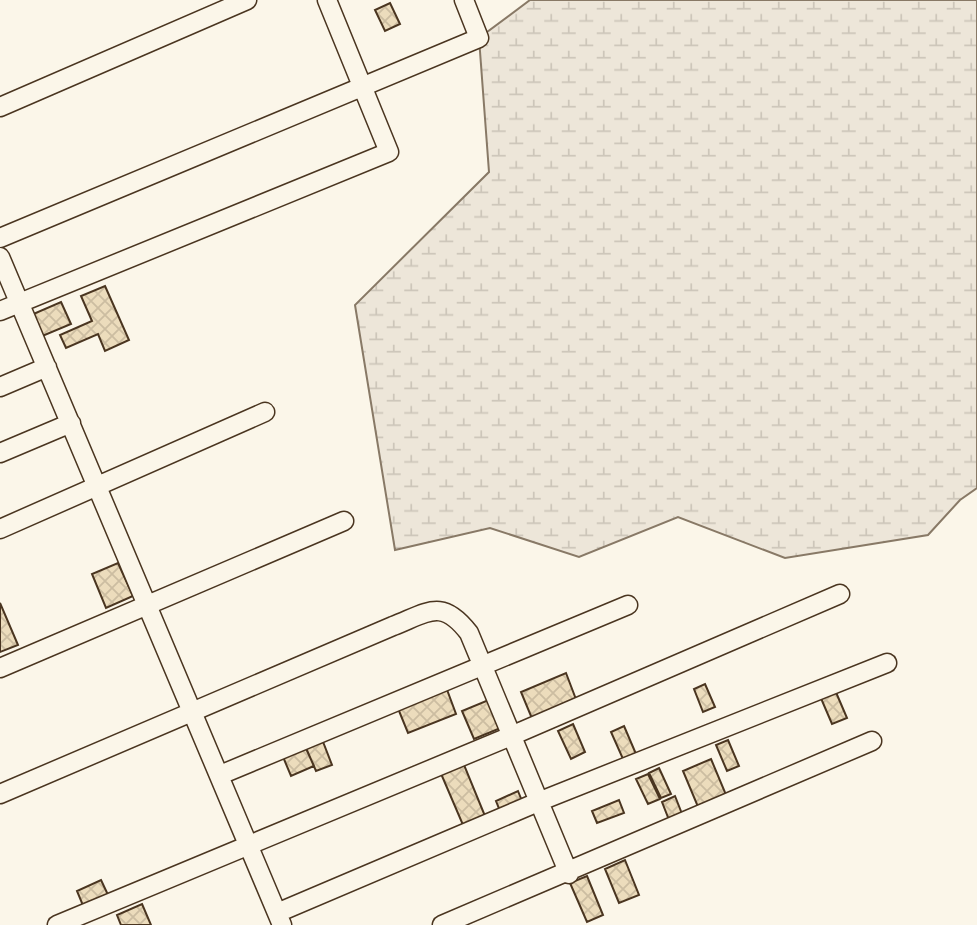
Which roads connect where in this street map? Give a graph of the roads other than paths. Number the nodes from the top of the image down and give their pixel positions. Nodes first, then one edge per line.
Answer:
1 (247, 0) edge
2 (327, 0) edge
3 (464, 0) edge
4 (362, 85) junction
5 (0, 107) edge
6 (0, 239) edge
7 (0, 257) edge
8 (19, 303) junction
9 (0, 311) edge
10 (47, 367) junction
11 (0, 387) edge
12 (265, 412) dead end
13 (71, 423) junction
14 (0, 453) edge
15 (97, 487) junction
16 (344, 521) dead end
17 (0, 529) edge
18 (840, 594) dead end
19 (147, 603) junction
20 (628, 605) dead end
21 (887, 663) dead end
22 (483, 666) junction
23 (0, 667) edge
24 (193, 712) junction
25 (511, 736) junction
26 (872, 741) dead end
27 (220, 775) junction
28 (0, 794) edge
29 (538, 802) junction
30 (248, 844) junction
31 (569, 874) junction
32 (280, 919) edge
33 (57, 925) edge
34 (443, 925) edge

1 - 5 street
2 - 4 street
3 - 4 street
4 - 6 street
4 - 8 street
7 - 8 street
8 - 9 street
8 - 10 street
10 - 11 street
10 - 13 street
12 - 15 street
13 - 14 street
13 - 15 street
15 - 17 street
15 - 19 street
16 - 19 street
18 - 25 street
19 - 23 street
19 - 24 street
20 - 22 street
21 - 29 street
22 - 24 street
22 - 25 street
22 - 27 street
24 - 27 street
24 - 28 street
25 - 29 street
25 - 30 street
26 - 31 street
27 - 30 street
29 - 31 street
29 - 32 street
30 - 32 street
30 - 33 street
31 - 34 street

